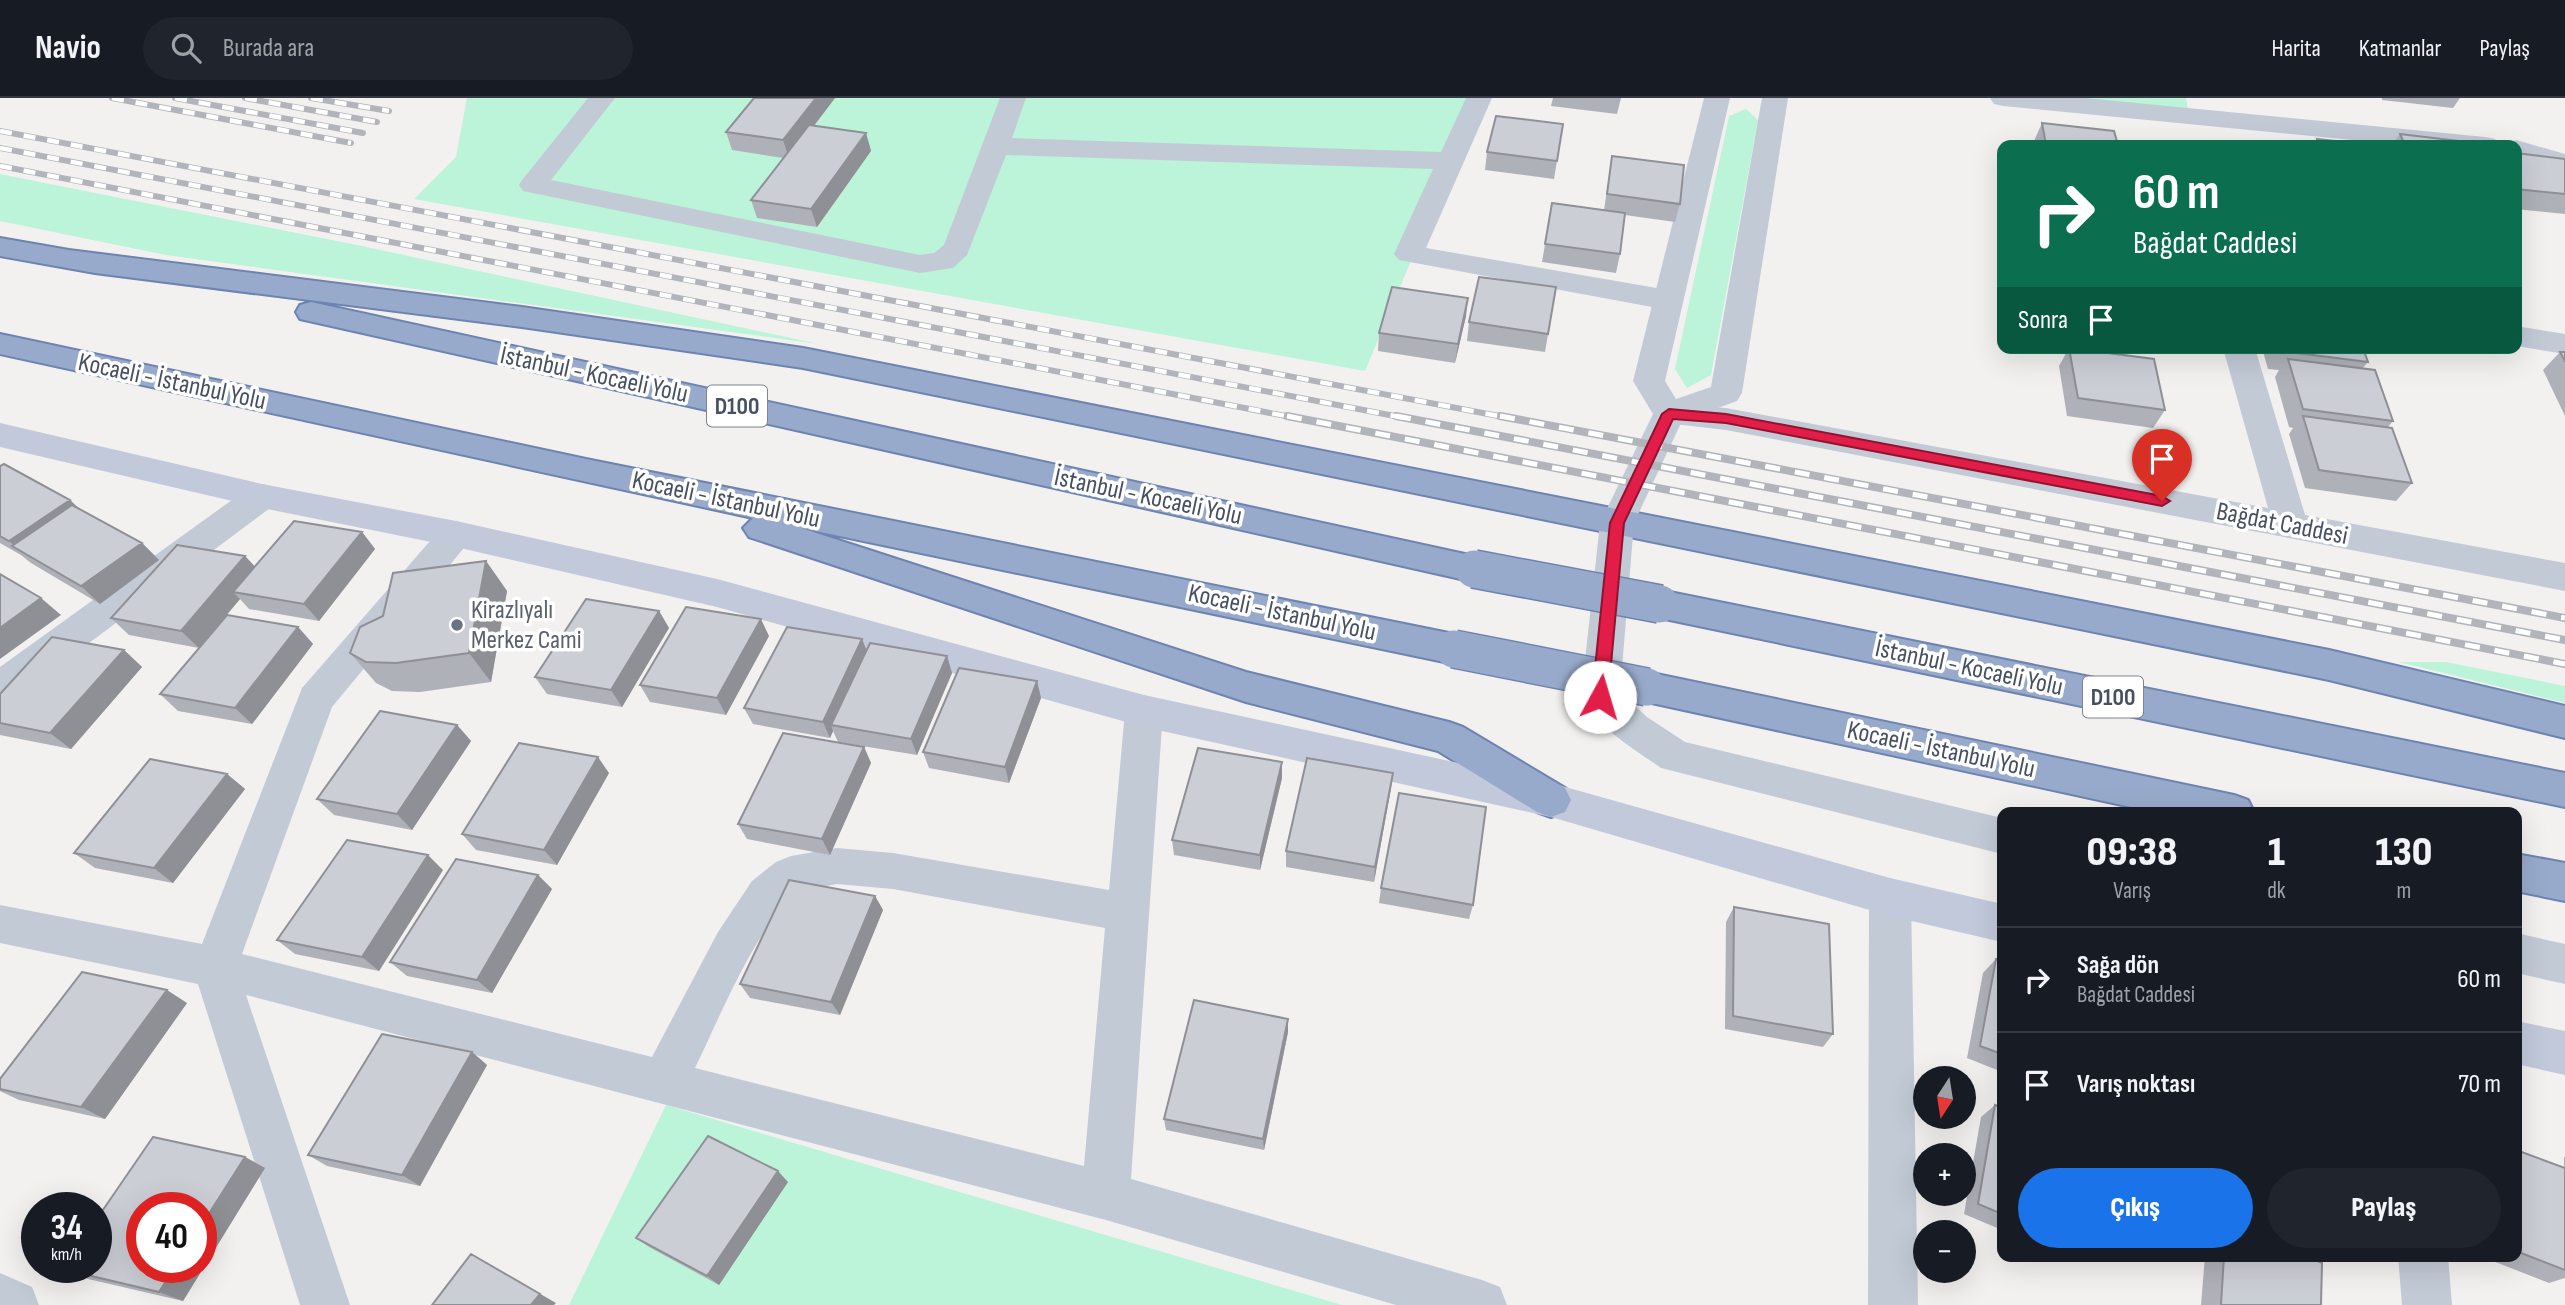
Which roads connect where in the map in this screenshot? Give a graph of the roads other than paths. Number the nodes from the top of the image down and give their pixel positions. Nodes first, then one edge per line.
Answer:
1 (602, 98) edge
2 (1013, 98) edge
3 (1479, 98) edge
4 (1717, 98) edge
5 (1775, 98) edge
6 (2003, 98) edge
7 (2187, 107) edge
8 (2192, 140) edge
9 (2446, 140) edge
10 (995, 146) junction
11 (2522, 150) edge
12 (1450, 161) junction
13 (2565, 163) edge
14 (0, 247) edge
15 (70, 259) junction
16 (1668, 300) junction
17 (2522, 337) edge
18 (0, 344) edge
19 (2565, 344) edge
20 (2241, 354) edge
21 (1669, 414) junction
22 (0, 435) edge
23 (586, 471) junction
24 (262, 496) junction
25 (1617, 523) junction
26 (2290, 525) junction
27 (456, 534) junction
28 (2565, 577) edge
29 (0, 688) edge
30 (1144, 711) junction
31 (2565, 722) edge
32 (2565, 790) edge
33 (1551, 800) junction
34 (2211, 807) edge
35 (1997, 835) edge
36 (2522, 873) edge
37 (2565, 882) edge
38 (1890, 897) junction
39 (1128, 913) junction
40 (1997, 922) edge
41 (0, 924) edge
42 (2522, 954) edge
43 (2565, 964) edge
44 (215, 967) junction
45 (2522, 1043) edge
46 (2565, 1054) edge
47 (664, 1082) junction
48 (1106, 1196) junction
49 (2423, 1262) edge
50 (0, 1298) edge
51 (14, 1305) edge
52 (325, 1305) edge
53 (1482, 1305) edge
54 (1892, 1305) edge
55 (2427, 1305) edge

1 - 10 street
2 - 10 street
3 - 12 street
4 - 16 street
5 - 21 street
6 - 7 street
7 - 8 street
7 - 9 street
10 - 12 street
11 - 13 street
12 - 16 street
14 - 15 highway, İstanbul - Kocaeli Yolu / D100
15 - 25 highway
15 - 32 highway, İstanbul - Kocaeli Yolu / D100, bridge
16 - 21 street
17 - 19 street
18 - 23 highway, Kocaeli - İstanbul Yolu
20 - 26 street
21 - 25 street
21 - 26 street, Bağdat Caddesi
22 - 24 main road
23 - 33 highway
23 - 34 highway, Kocaeli - İstanbul Yolu, bridge
24 - 27 main road
24 - 29 street
25 - 31 highway
25 - 35 street
26 - 28 street, Bağdat Caddesi
27 - 30 main road
27 - 44 street
30 - 33 main road
30 - 39 street
33 - 38 main road
36 - 37 highway
38 - 40 main road
38 - 54 street
39 - 47 street
39 - 48 street
41 - 44 street
42 - 43 street
44 - 47 street
44 - 52 street
45 - 46 main road
47 - 48 street
48 - 53 street
49 - 55 street
50 - 51 street

